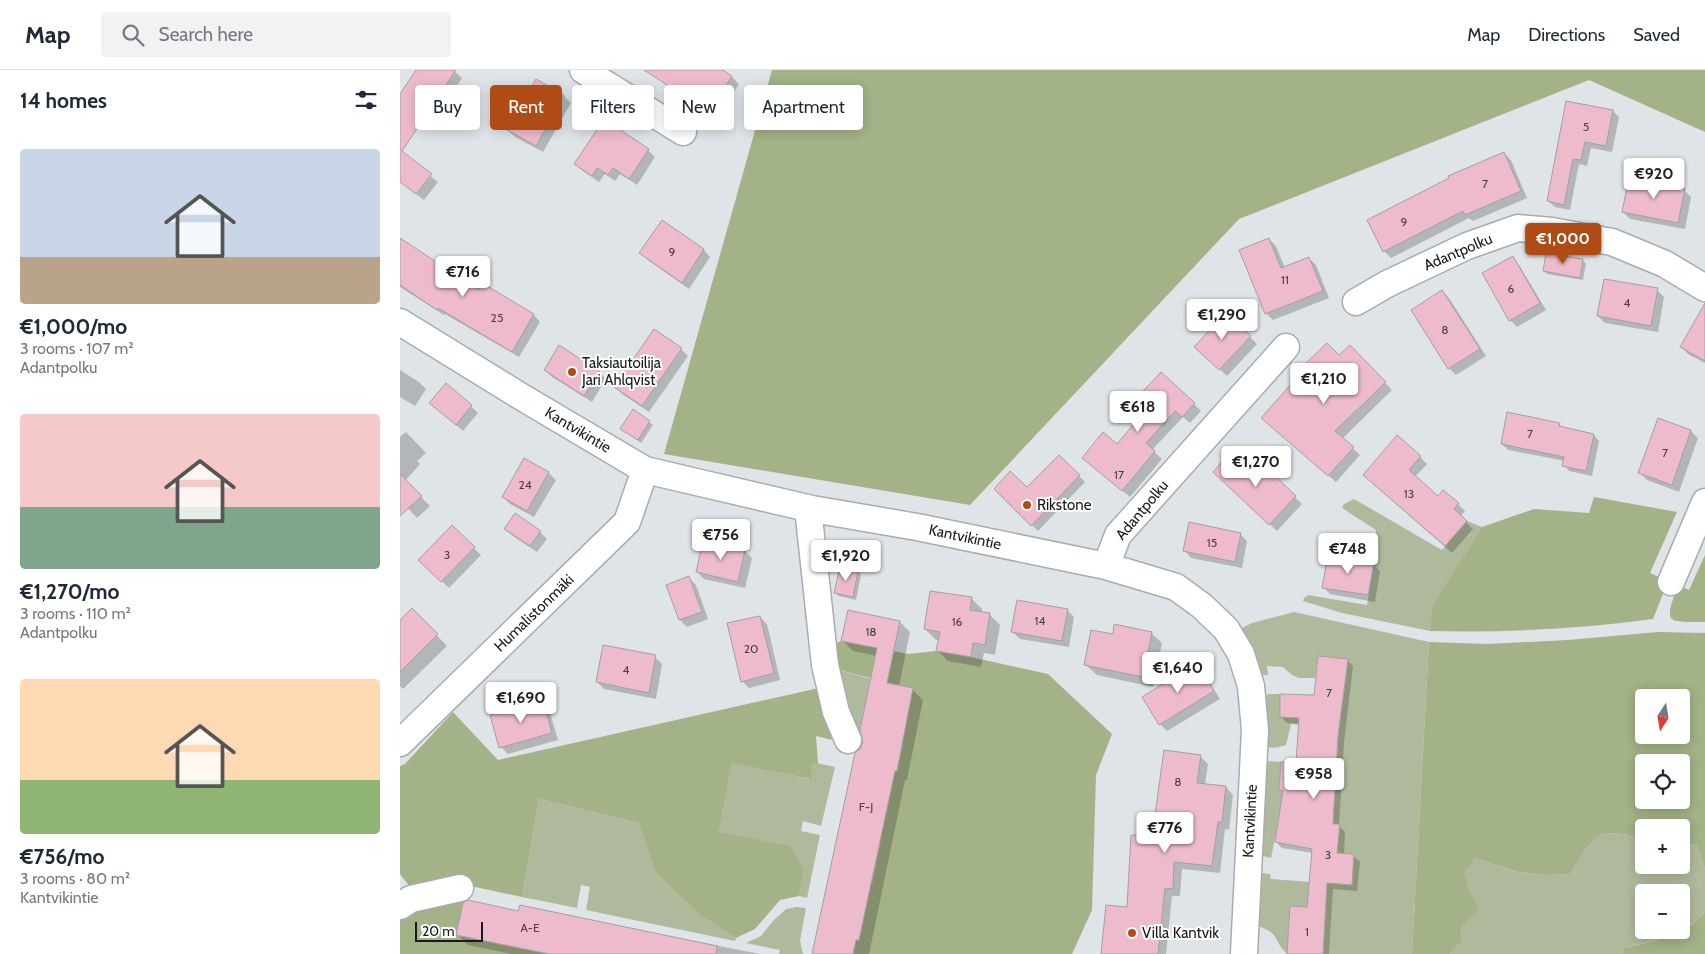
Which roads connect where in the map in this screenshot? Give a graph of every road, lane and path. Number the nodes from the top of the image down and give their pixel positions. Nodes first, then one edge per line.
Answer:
1 (583, 70) edge
2 (683, 132) dead end
3 (1705, 288) edge
4 (1356, 302) dead end
5 (400, 322) edge
6 (1286, 348) dead end
7 (645, 470) junction
8 (1705, 502) edge
9 (808, 508) junction
10 (1106, 566) junction
11 (1671, 582) dead end
12 (848, 740) dead end
13 (400, 743) edge
14 (460, 888) dead end
15 (400, 906) edge
16 (1244, 954) edge

1 - 2 street
3 - 4 street, Adantpolku
5 - 7 street, Kantvikintie
6 - 10 street, Adantpolku
7 - 9 street, Kantvikintie
7 - 13 street, Humalistonmäki
8 - 11 street
9 - 10 street, Kantvikintie
9 - 12 street
10 - 16 street, Kantvikintie
14 - 15 street

